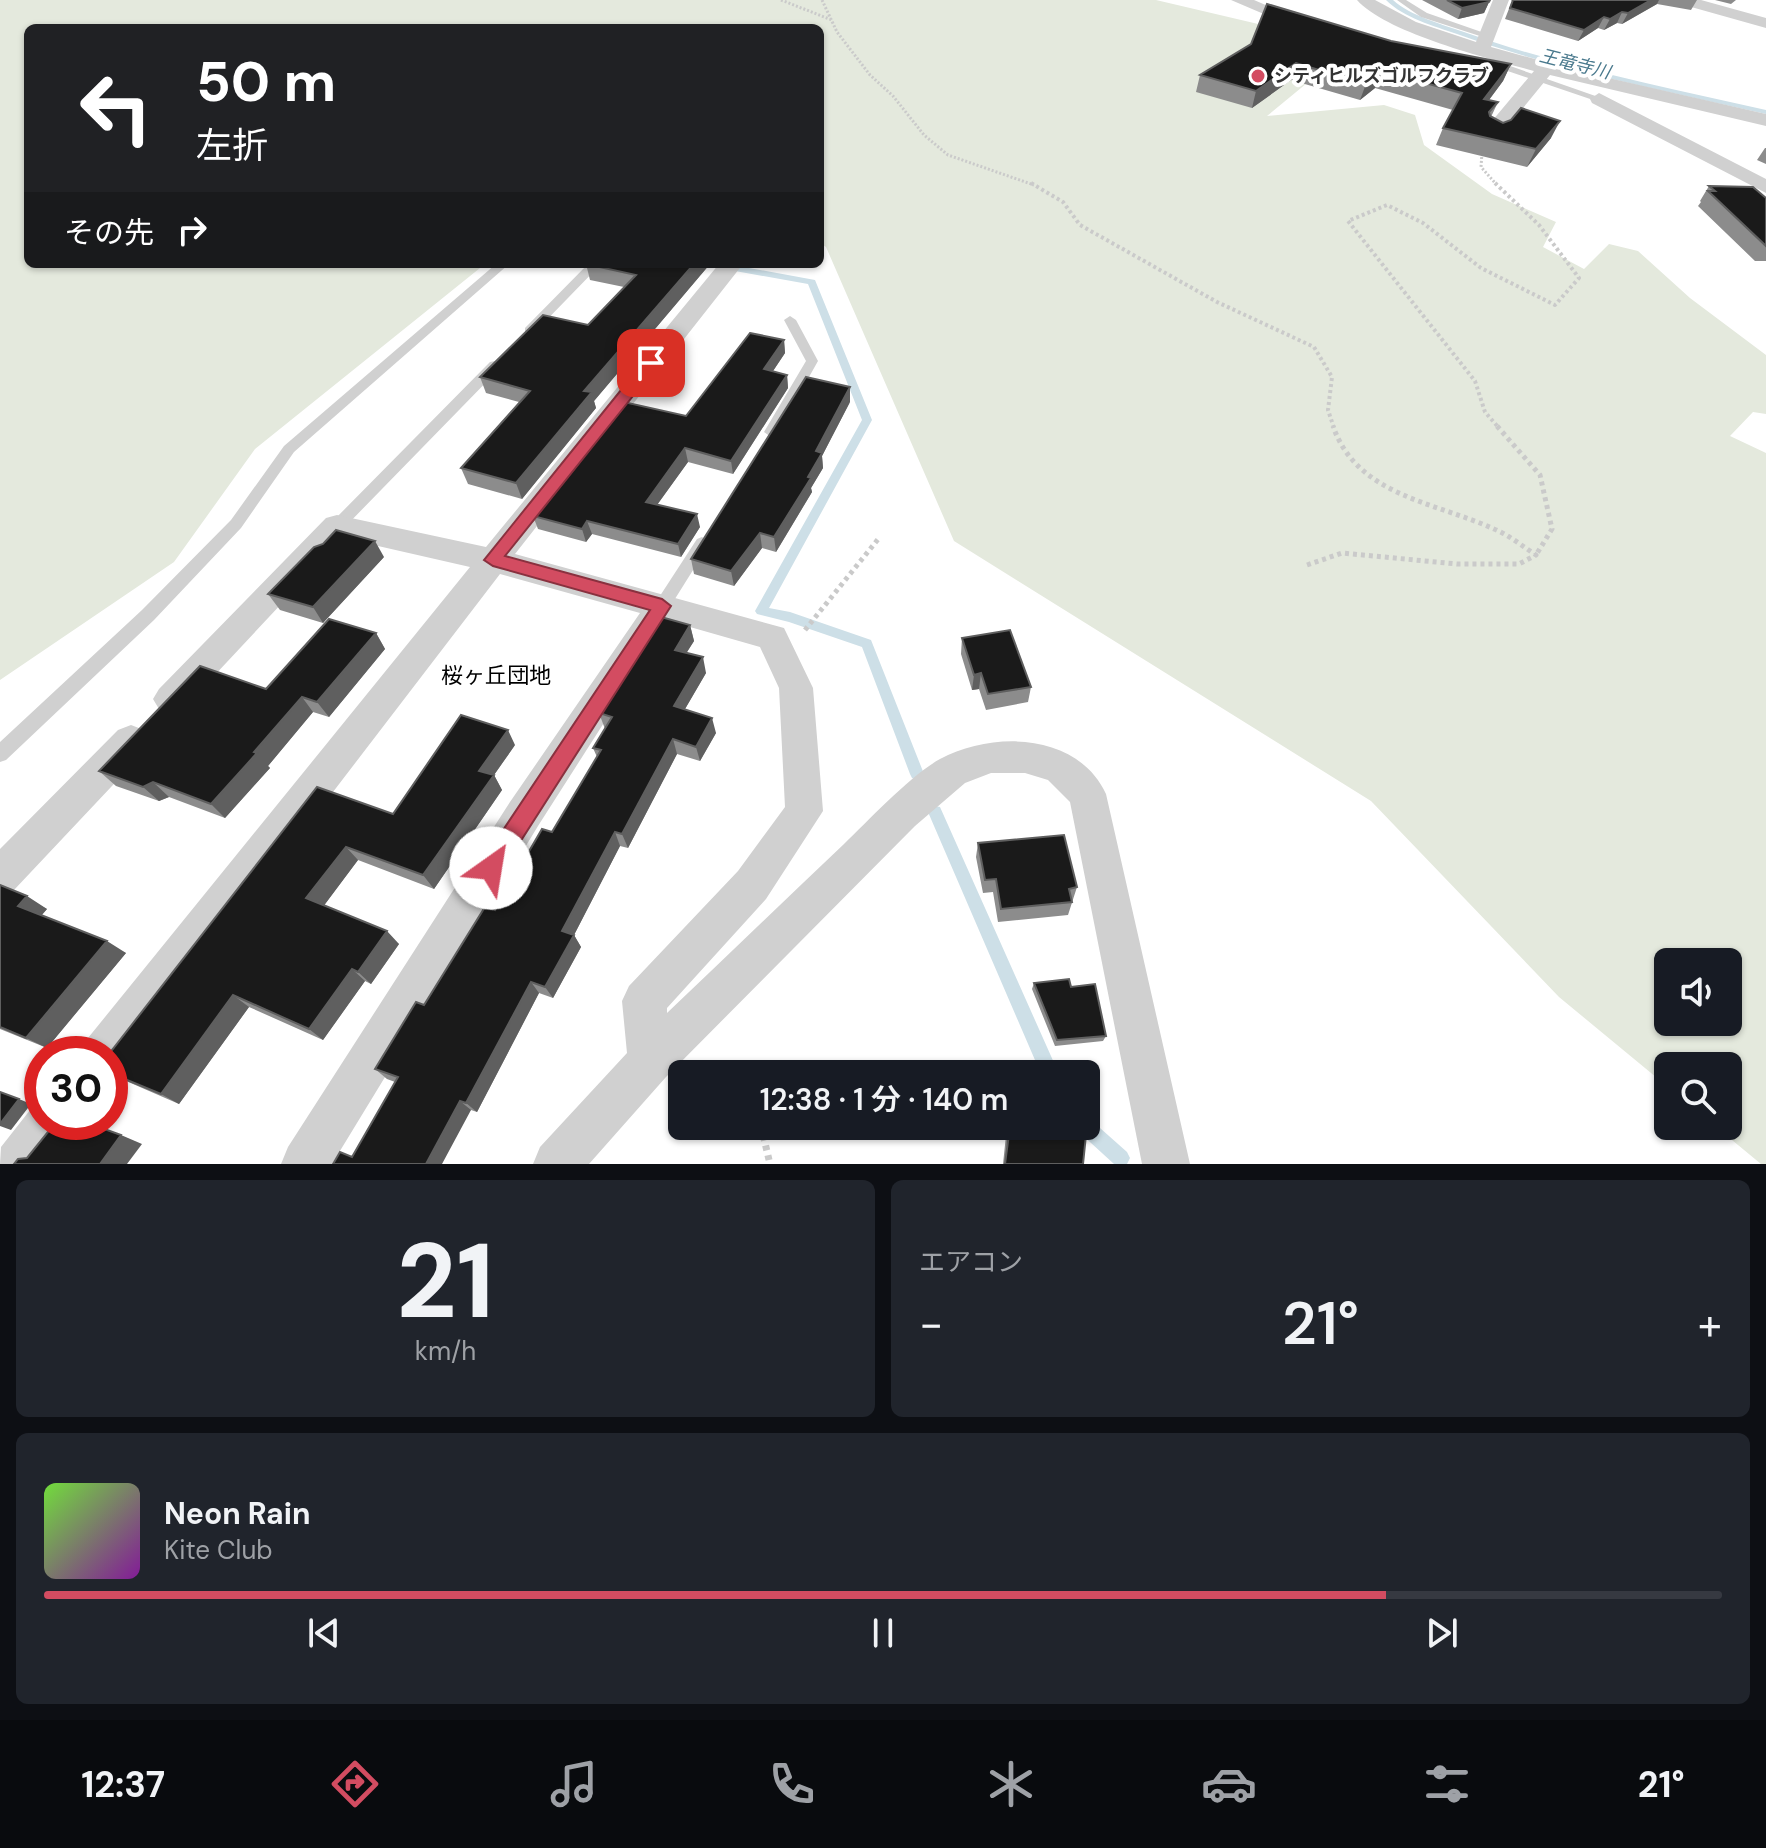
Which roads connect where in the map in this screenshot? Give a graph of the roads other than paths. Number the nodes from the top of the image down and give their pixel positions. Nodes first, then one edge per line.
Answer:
1 (1239, 0) edge
2 (1365, 0) edge
3 (1401, 0) edge
4 (1501, 0) edge
5 (1683, 0) edge
6 (1766, 23) edge
7 (1327, 32) edge
8 (1486, 51) junction
9 (1542, 72) junction
10 (1623, 86) junction
11 (1599, 99) junction
12 (1766, 120) edge
13 (1494, 131) edge
14 (1766, 187) edge
15 (498, 268) edge
16 (591, 268) edge
17 (728, 268) edge
18 (790, 320) dead end
19 (516, 344) edge
20 (505, 355) edge
21 (759, 451) edge
22 (337, 526) junction
23 (711, 528) edge
24 (493, 560) junction
25 (662, 606) junction
26 (0, 754) edge
27 (0, 877) edge
28 (118, 1036) edge
29 (650, 1061) junction
30 (37, 1140) edge
31 (18, 1164) edge
32 (305, 1164) edge
33 (557, 1164) edge
34 (1166, 1164) edge

1 - 7 street
2 - 8 street
3 - 8 lane
4 - 8 street
5 - 6 street
8 - 9 street
9 - 10 street
9 - 11 lane
9 - 13 street
10 - 11 street
10 - 12 street
11 - 14 street
15 - 26 lane
16 - 19 lane
17 - 24 street
18 - 21 lane
20 - 22 lane
22 - 24 street
22 - 27 street
23 - 25 lane
24 - 25 street
24 - 28 street
25 - 29 street
25 - 32 street
29 - 33 street
29 - 34 street
30 - 31 street

